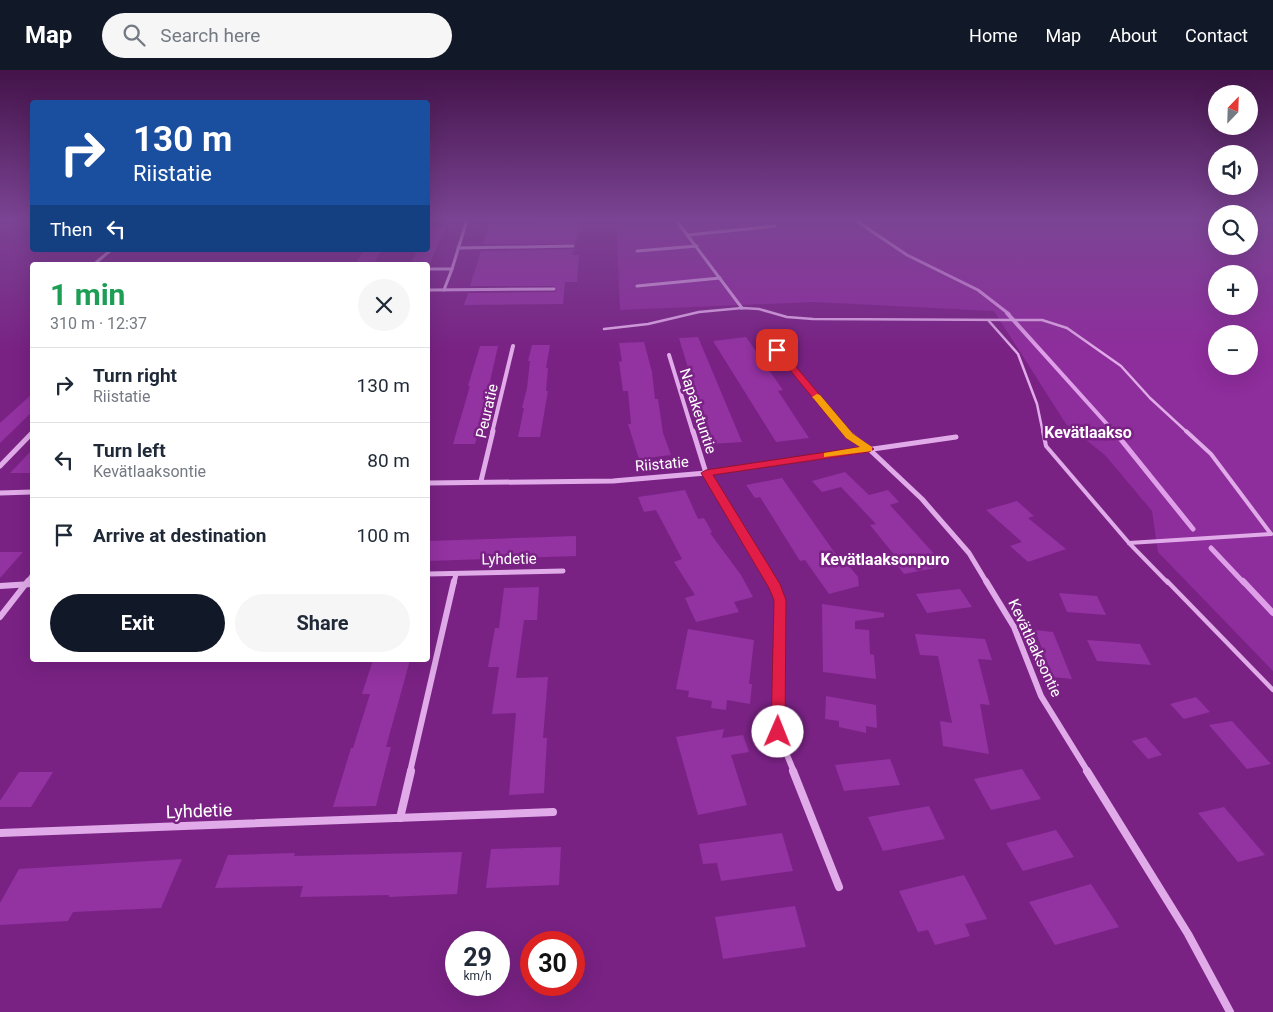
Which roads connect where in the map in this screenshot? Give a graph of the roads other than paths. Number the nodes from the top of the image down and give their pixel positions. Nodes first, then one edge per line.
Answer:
1 (453, 264) edge
2 (710, 264) edge
3 (430, 269) edge
4 (452, 269) junction
5 (720, 278) junction
6 (637, 286) dead end
7 (554, 289) dead end
8 (430, 290) edge
9 (444, 290) junction
10 (742, 308) junction
11 (988, 320) junction
12 (604, 329) dead end
13 (764, 335) dead end
14 (513, 346) dead end
15 (669, 355) dead end
16 (30, 435) edge
17 (956, 437) dead end
18 (869, 449) junction
19 (0, 466) edge
20 (706, 473) junction
21 (481, 481) junction
22 (430, 483) edge
23 (0, 492) edge
24 (30, 492) edge
25 (1272, 534) edge
26 (1129, 542) junction
27 (563, 571) dead end
28 (430, 574) edge
29 (456, 574) junction
30 (29, 585) edge
31 (0, 586) edge
32 (0, 617) edge
33 (1273, 690) edge
34 (553, 812) dead end
35 (400, 818) junction
36 (0, 833) edge
37 (839, 887) dead end
38 (1230, 1012) edge

1 - 4 street
2 - 5 street
3 - 4 street
4 - 9 street
5 - 6 street
5 - 10 street
7 - 9 street
8 - 9 street
10 - 11 lane
10 - 12 lane
11 - 25 lane
11 - 26 lane
13 - 18 street, Kevätlaaksontie
14 - 21 street, Peuratie
15 - 20 street, Napaketuntie
16 - 19 street
17 - 18 street, Riistatie
18 - 20 street, Riistatie
18 - 38 street, Kevätlaaksontie
20 - 21 street, Riistatie
20 - 37 street, Napaketuntie
21 - 22 street, Riistatie
23 - 24 street
25 - 26 lane
26 - 33 lane
27 - 29 street, Lyhdetie
28 - 29 street, Lyhdetie
29 - 35 street
30 - 31 street
30 - 32 street
34 - 35 street, Lyhdetie
35 - 36 street, Lyhdetie

